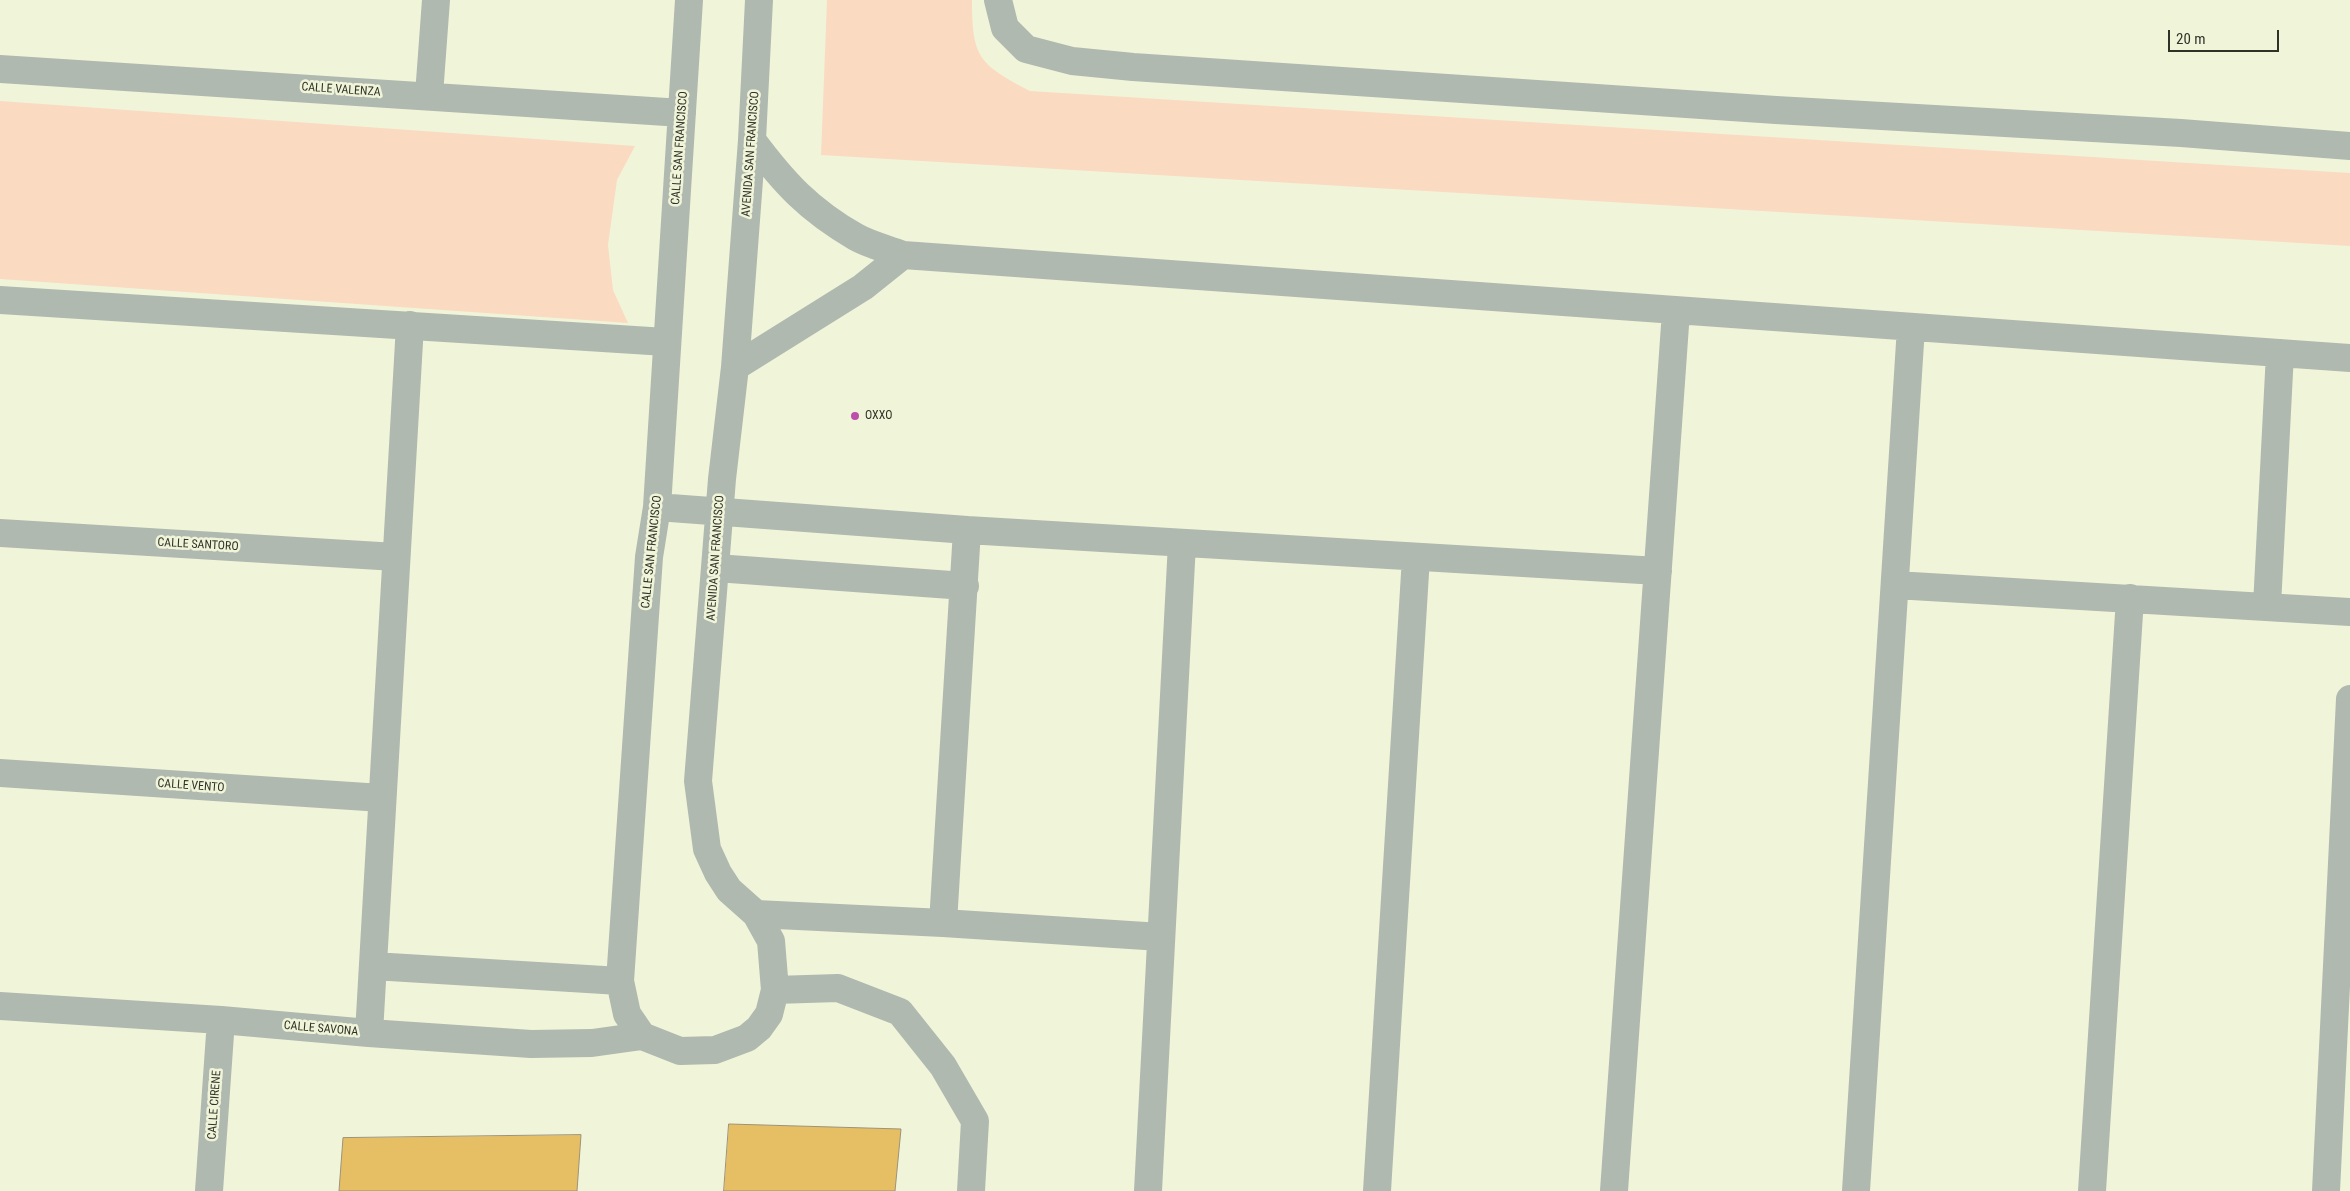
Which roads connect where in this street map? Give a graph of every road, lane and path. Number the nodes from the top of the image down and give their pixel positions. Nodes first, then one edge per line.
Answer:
1 (436, 0) edge
2 (689, 0) edge
3 (759, 0) edge
4 (998, 1) edge
5 (0, 68) edge
6 (429, 95) junction
7 (682, 113) junction
8 (752, 140) junction
9 (2350, 146) edge
10 (903, 255) junction
11 (0, 300) edge
12 (1676, 311) junction
13 (410, 325) junction
14 (1911, 327) junction
15 (666, 342) junction
16 (2280, 353) junction
17 (2350, 358) edge
18 (735, 367) junction
19 (657, 507) junction
20 (719, 512) junction
21 (967, 530) junction
22 (0, 533) edge
23 (1182, 543) junction
24 (396, 557) junction
25 (1416, 557) junction
26 (716, 568) junction
27 (1658, 571) junction
28 (1894, 585) junction
29 (965, 586) junction
30 (2130, 598) junction
31 (2267, 606) junction
32 (2350, 612) edge
33 (2350, 699) edge
34 (0, 773) edge
35 (382, 798) junction
36 (756, 914) junction
37 (943, 923) junction
38 (1161, 937) junction
39 (373, 966) junction
40 (620, 981) junction
41 (775, 990) junction
42 (0, 1006) edge
43 (221, 1020) junction
44 (370, 1033) junction
45 (642, 1036) junction
46 (209, 1191) edge
47 (972, 1191) edge
48 (1148, 1191) edge
49 (1376, 1191) edge
50 (1614, 1191) edge
51 (1856, 1191) edge
52 (2092, 1191) edge
53 (2326, 1191) edge

1 - 6 street
2 - 7 street, CALLE SAN FRANCISCO
3 - 8 street, AVENIDA SAN FRANCISCO
4 - 9 street
5 - 6 street, CALLE VALENZA
6 - 7 street, CALLE VALENZA
7 - 15 street, CALLE SAN FRANCISCO
8 - 10 street
8 - 18 street, AVENIDA SAN FRANCISCO
10 - 12 street
10 - 18 street
11 - 13 street
12 - 14 street
12 - 27 street
13 - 15 street
13 - 24 street
14 - 16 street
14 - 28 street
15 - 19 street, CALLE SAN FRANCISCO
16 - 17 street
16 - 31 street
18 - 20 street, AVENIDA SAN FRANCISCO
19 - 20 street
19 - 40 street, CALLE SAN FRANCISCO
20 - 21 street
20 - 26 street, AVENIDA SAN FRANCISCO
21 - 23 street
21 - 29 street
22 - 24 street, CALLE SANTORO
23 - 25 street
23 - 38 street
24 - 35 street
25 - 27 street
25 - 49 street
26 - 29 street
26 - 36 street, AVENIDA SAN FRANCISCO
27 - 50 street
28 - 30 street
28 - 51 street
29 - 37 street
30 - 31 street
30 - 52 street
31 - 32 street
33 - 53 street
34 - 35 street, CALLE VENTO
35 - 39 street
36 - 37 street
36 - 41 street, AVENIDA SAN FRANCISCO
37 - 38 street
38 - 48 street
39 - 40 street
39 - 44 street
40 - 45 street, CALLE SAN FRANCISCO
41 - 45 street, AVENIDA SAN FRANCISCO
41 - 47 street
42 - 43 street, CALLE SAVONA
43 - 44 street, CALLE SAVONA
43 - 46 street, CALLE CIRENE
44 - 45 street, CALLE SAVONA

